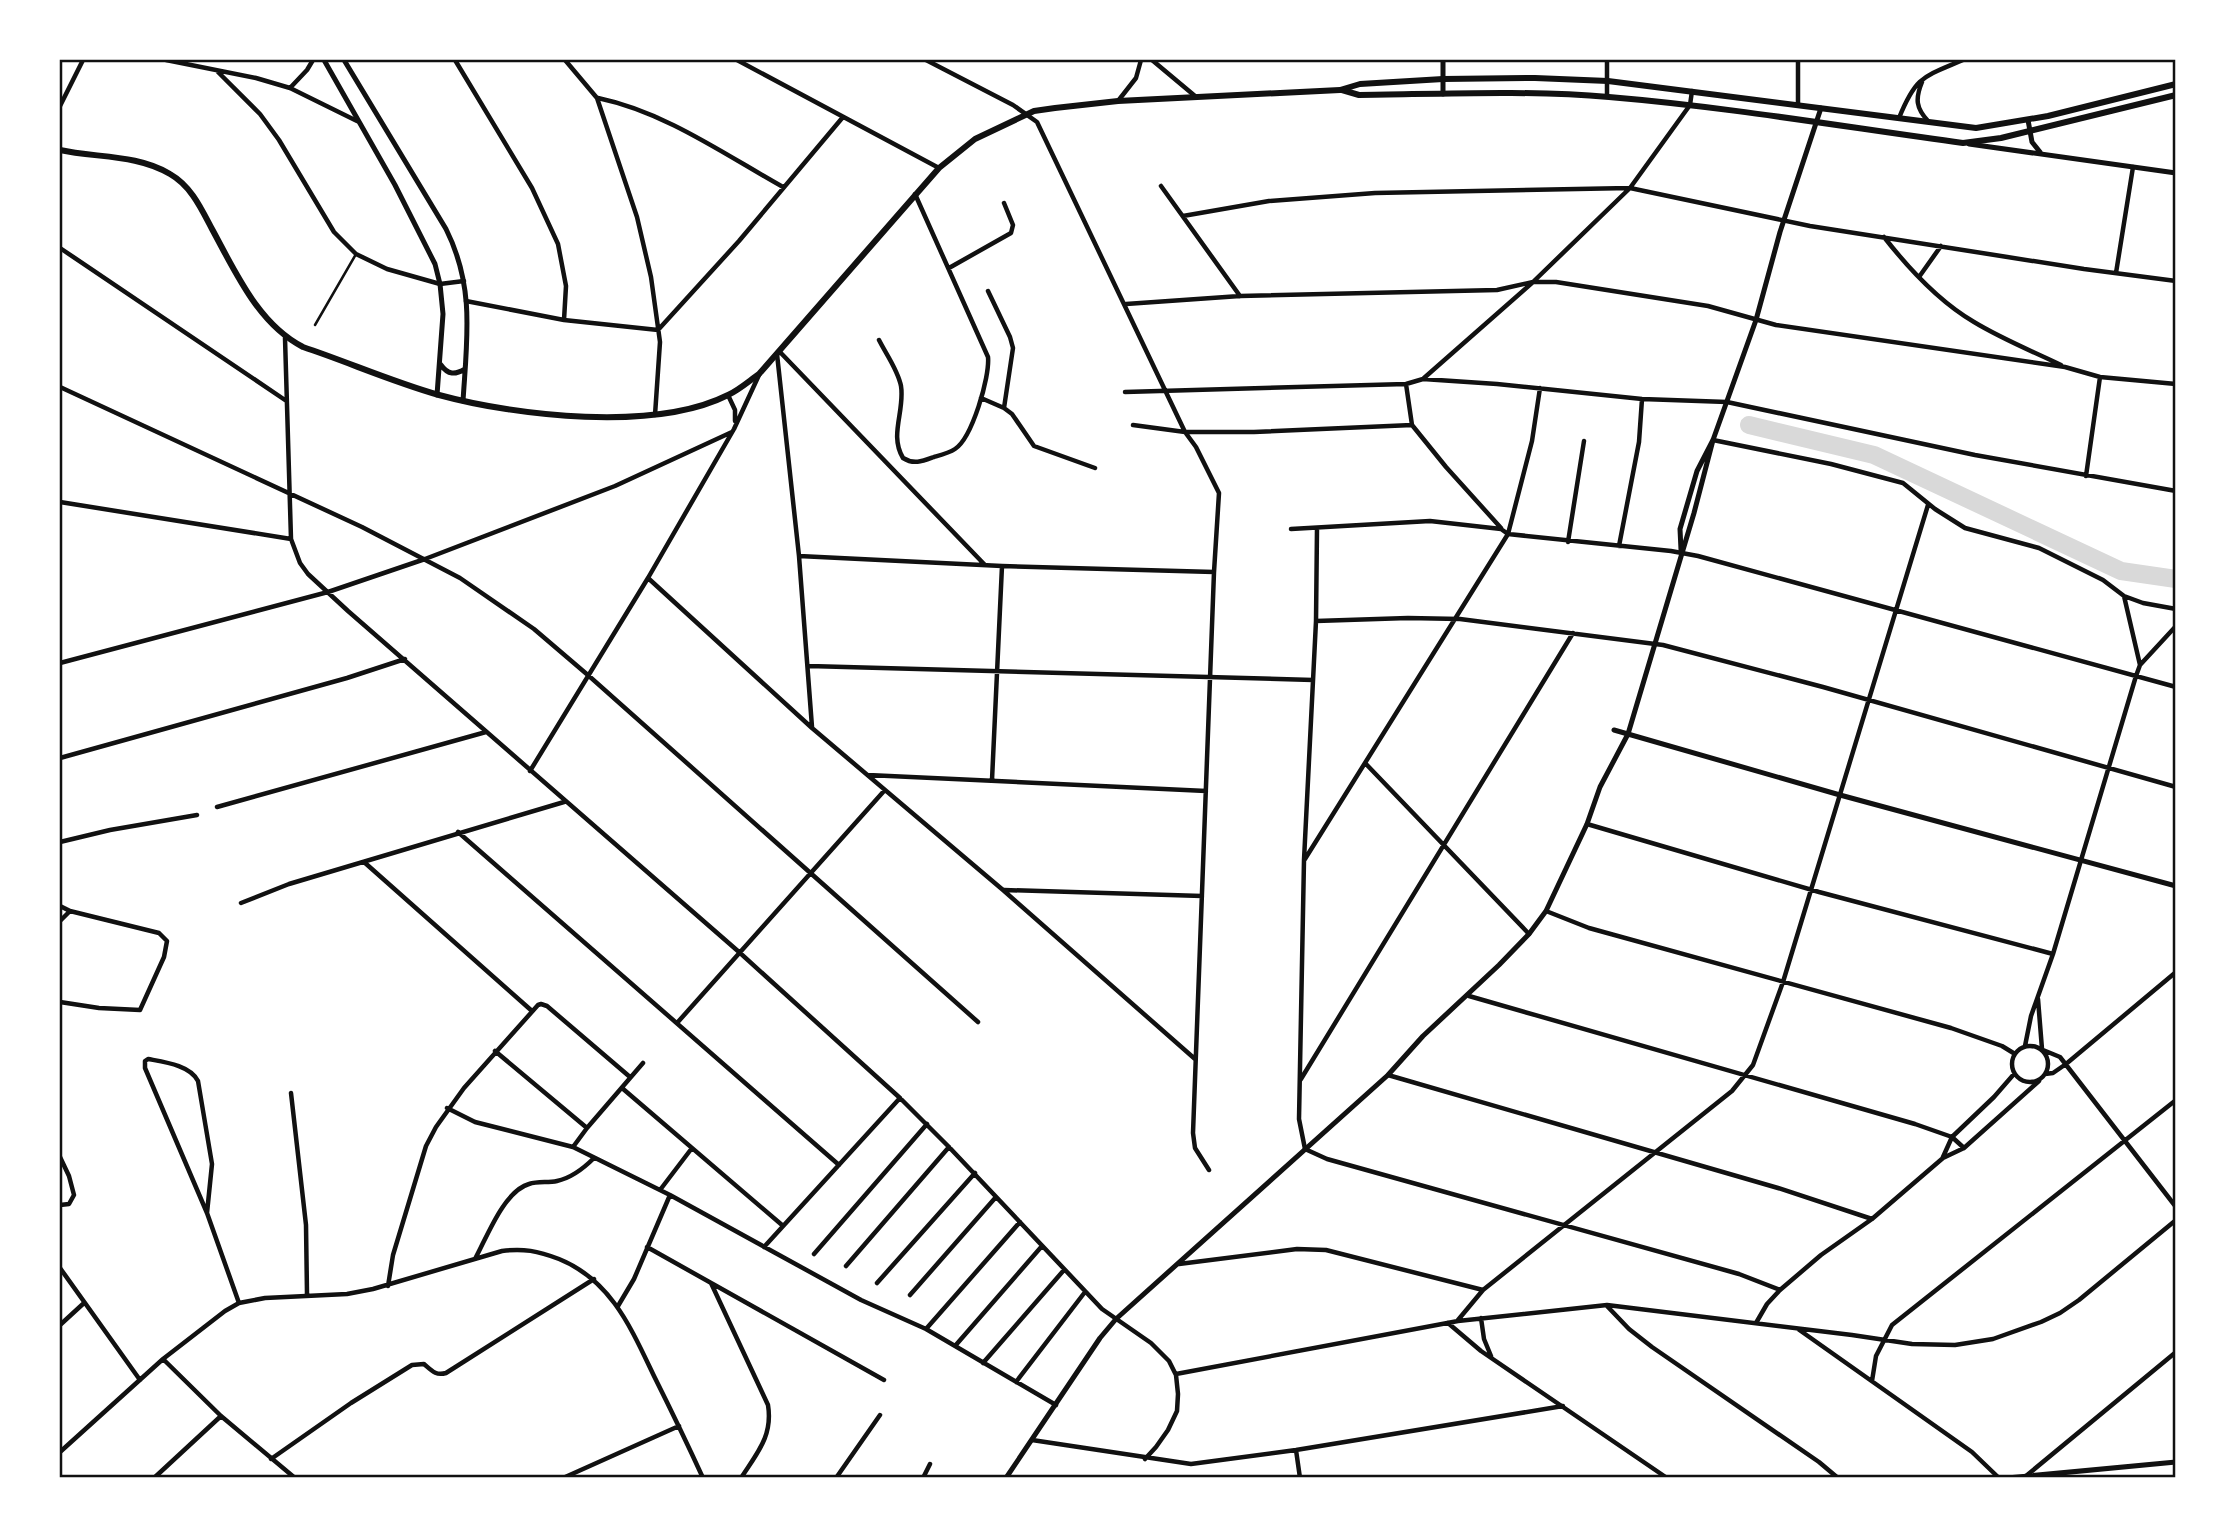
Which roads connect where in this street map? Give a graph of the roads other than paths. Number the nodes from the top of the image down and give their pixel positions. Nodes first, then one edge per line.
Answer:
1 (83, 60) edge
2 (166, 60) edge
3 (313, 60) edge
4 (324, 60) edge
5 (344, 60) edge
6 (455, 60) edge
7 (565, 60) edge
8 (737, 60) edge
9 (926, 60) edge
10 (1141, 60) edge
11 (1152, 60) edge
12 (1443, 60) edge
13 (1607, 60) edge
14 (1798, 60) edge
15 (1963, 60) edge
16 (218, 72) junction
17 (1924, 77) junction
18 (1443, 79) junction
19 (1608, 81) junction
20 (2175, 84) edge
21 (290, 88) junction
22 (1340, 90) junction
23 (1692, 90) junction
24 (1443, 94) junction
25 (2175, 95) edge
26 (1196, 97) junction
27 (1607, 97) junction
28 (597, 98) junction
29 (1118, 102) junction
30 (1690, 105) junction
31 (1798, 105) junction
32 (60, 106) edge
33 (1821, 108) junction
34 (1027, 114) junction
35 (843, 117) junction
36 (1899, 118) junction
37 (2028, 120) junction
38 (357, 121) junction
39 (1929, 122) junction
40 (1816, 124) junction
41 (2030, 131) junction
42 (1963, 143) junction
43 (60, 150) edge
44 (2042, 154) junction
45 (2133, 167) junction
46 (939, 168) junction
47 (2175, 173) edge
48 (1161, 186) dead end
49 (783, 187) junction
50 (1630, 188) junction
51 (915, 194) junction
52 (1004, 203) dead end
53 (1183, 216) junction
54 (1784, 221) junction
55 (1883, 236) junction
56 (1941, 246) junction
57 (60, 248) edge
58 (356, 254) junction
59 (949, 268) junction
60 (2116, 273) junction
61 (1919, 277) junction
62 (464, 281) junction
63 (2175, 281) edge
64 (1533, 282) junction
65 (440, 284) junction
66 (988, 291) dead end
67 (1240, 296) junction
68 (466, 301) junction
69 (1125, 304) junction
70 (564, 320) junction
71 (1756, 320) junction
72 (315, 325) dead end
73 (658, 330) junction
74 (285, 338) junction
75 (879, 340) dead end
76 (778, 352) junction
77 (441, 365) junction
78 (2065, 367) junction
79 (465, 369) junction
80 (759, 374) junction
81 (2100, 377) junction
82 (1423, 379) junction
83 (1406, 384) junction
84 (2174, 384) edge
85 (60, 387) edge
86 (1540, 388) junction
87 (1125, 392) dead end
88 (1166, 392) junction
89 (437, 395) junction
90 (728, 395) junction
91 (981, 398) junction
92 (1642, 399) junction
93 (285, 400) junction
94 (463, 401) junction
95 (1727, 402) junction
96 (1004, 408) junction
97 (655, 415) junction
98 (1133, 425) dead end
99 (1412, 425) junction
100 (733, 431) junction
101 (1185, 432) junction
102 (1713, 440) junction
103 (1584, 441) dead end
104 (1095, 468) dead end
105 (2086, 476) junction
106 (2175, 491) edge
107 (291, 495) junction
108 (60, 502) edge
109 (1928, 505) junction
110 (1317, 528) junction
111 (1501, 528) junction
112 (1291, 529) dead end
113 (1508, 534) junction
114 (291, 539) junction
115 (1568, 542) junction
116 (1619, 546) junction
117 (1681, 553) junction
118 (799, 556) junction
119 (425, 559) junction
120 (984, 564) junction
121 (1002, 566) junction
122 (1214, 572) junction
123 (648, 578) junction
124 (328, 592) junction
125 (2124, 596) junction
126 (2175, 608) edge
127 (1896, 609) junction
128 (1453, 619) junction
129 (1316, 621) junction
130 (2175, 626) edge
131 (1573, 633) junction
132 (1656, 643) junction
133 (405, 659) junction
134 (60, 663) edge
135 (2140, 665) junction
136 (809, 666) junction
137 (996, 671) junction
138 (589, 676) junction
139 (1211, 676) junction
140 (2136, 676) junction
141 (1313, 680) junction
142 (2175, 687) edge
143 (1868, 700) junction
144 (812, 728) junction
145 (1614, 730) dead end
146 (487, 732) junction
147 (1628, 734) junction
148 (60, 758) edge
149 (1366, 764) junction
150 (2109, 768) junction
151 (530, 771) junction
152 (868, 775) junction
153 (992, 780) junction
154 (2175, 787) edge
155 (884, 791) junction
156 (1206, 791) junction
157 (1840, 795) junction
158 (565, 802) junction
159 (217, 807) dead end
160 (197, 815) dead end
161 (1587, 824) junction
162 (458, 832) junction
163 (60, 842) edge
164 (1445, 845) junction
165 (1304, 860) junction
166 (2080, 860) junction
167 (363, 861) junction
168 (811, 872) junction
169 (2175, 886) edge
170 (1003, 890) junction
171 (1811, 890) junction
172 (1202, 896) junction
173 (241, 903) dead end
174 (60, 906) edge
175 (70, 911) junction
176 (1546, 911) junction
177 (60, 922) edge
178 (1529, 934) junction
179 (739, 953) junction
180 (2053, 954) junction
181 (2175, 972) edge
182 (1783, 982) junction
183 (1469, 996) junction
184 (2038, 998) junction
185 (60, 1002) edge
186 (533, 1011) junction
187 (978, 1022) dead end
188 (677, 1023) junction
189 (2025, 1046) junction
190 (2042, 1050) junction
191 (495, 1051) junction
192 (2015, 1054) junction
193 (1195, 1059) junction
194 (643, 1063) dead end
195 (2066, 1064) junction
196 (2014, 1074) junction
197 (2045, 1074) junction
198 (1388, 1075) junction
199 (1747, 1075) junction
200 (630, 1077) junction
201 (1300, 1080) junction
202 (2039, 1080) junction
203 (622, 1088) junction
204 (291, 1093) dead end
205 (900, 1098) junction
206 (2175, 1100) edge
207 (447, 1108) junction
208 (927, 1124) junction
209 (587, 1128) junction
210 (1952, 1137) junction
211 (2125, 1140) junction
212 (573, 1147) junction
213 (950, 1147) junction
214 (692, 1148) junction
215 (1964, 1148) junction
216 (1305, 1149) junction
217 (1654, 1153) junction
218 (60, 1157) edge
219 (594, 1158) junction
220 (1943, 1158) junction
221 (839, 1165) junction
222 (1209, 1170) dead end
223 (975, 1173) junction
224 (660, 1190) junction
225 (670, 1195) junction
226 (996, 1197) junction
227 (60, 1205) edge
228 (2175, 1207) edge
229 (207, 1213) junction
230 (1872, 1219) junction
231 (2175, 1220) edge
232 (1020, 1222) junction
233 (782, 1225) junction
234 (1564, 1227) junction
235 (647, 1247) junction
236 (764, 1247) junction
237 (1042, 1247) junction
238 (814, 1254) dead end
239 (475, 1259) junction
240 (1176, 1264) junction
241 (846, 1266) dead end
242 (60, 1268) edge
243 (1064, 1270) junction
244 (594, 1279) junction
245 (709, 1280) junction
246 (877, 1283) dead end
247 (388, 1286) junction
248 (1483, 1290) junction
249 (1780, 1290) junction
250 (1085, 1292) junction
251 (307, 1294) junction
252 (910, 1295) dead end
253 (85, 1303) junction
254 (239, 1303) junction
255 (1607, 1305) junction
256 (618, 1306) junction
257 (1116, 1318) junction
258 (1481, 1318) junction
259 (1458, 1321) junction
260 (1447, 1323) junction
261 (1756, 1323) junction
262 (60, 1325) edge
263 (1797, 1328) junction
264 (926, 1329) junction
265 (1883, 1339) junction
266 (955, 1346) junction
267 (2175, 1352) edge
268 (1492, 1356) junction
269 (163, 1359) junction
270 (983, 1363) junction
271 (1176, 1374) junction
272 (140, 1380) junction
273 (884, 1380) dead end
274 (1016, 1381) junction
275 (1872, 1381) junction
276 (1056, 1405) junction
277 (1563, 1406) junction
278 (880, 1415) dead end
279 (221, 1416) junction
280 (679, 1426) junction
281 (1032, 1440) junction
282 (1296, 1450) junction
283 (60, 1452) edge
284 (271, 1459) junction
285 (1144, 1459) junction
286 (2175, 1462) edge
287 (930, 1464) dead end
288 (2026, 1476) edge
289 (154, 1478) edge
290 (295, 1478) edge
291 (563, 1478) edge
292 (703, 1478) edge
293 (741, 1478) edge
294 (836, 1478) edge
295 (923, 1478) edge
296 (1006, 1478) edge
297 (1300, 1478) edge
298 (1667, 1478) edge
299 (1838, 1478) edge
300 (1999, 1478) edge
301 (2007, 1478) edge

1 - 32 street
2 - 16 street
3 - 21 street
4 - 38 street
5 - 62 street
6 - 70 street
7 - 28 street
8 - 35 street
9 - 34 street
10 - 29 street
11 - 26 street
12 - 18 street
13 - 19 street
14 - 31 street
15 - 17 street
16 - 21 street
16 - 58 street
17 - 36 street
17 - 39 street
18 - 19 main road
18 - 22 main road
18 - 24 street
19 - 23 main road
19 - 27 street
20 - 37 main road
21 - 38 street
22 - 24 main road
22 - 26 main road
23 - 30 street
23 - 31 main road
24 - 27 main road
25 - 41 main road
26 - 29 main road
27 - 30 main road
28 - 49 street
28 - 73 street
29 - 34 main road
30 - 40 main road
30 - 50 street
31 - 33 main road
33 - 36 main road
33 - 40 street
34 - 46 main road
34 - 69 street
35 - 46 street
35 - 49 street
36 - 39 main road
37 - 39 main road
37 - 41 street
38 - 65 street
40 - 42 main road
40 - 54 street
41 - 42 main road
41 - 44 street
42 - 44 street
43 - 74 main road
44 - 45 street
45 - 47 street
45 - 60 street
46 - 51 main road
48 - 53 street
49 - 73 street
50 - 53 street
50 - 54 street
50 - 64 street
51 - 59 street
51 - 76 main road
52 - 59 street
53 - 67 street
54 - 55 street
54 - 71 street
55 - 56 street
55 - 61 street
56 - 60 street
56 - 61 street
57 - 93 street
58 - 65 street
58 - 72 lane
59 - 91 street
60 - 63 street
61 - 78 street
62 - 65 street
62 - 68 street
64 - 67 street
64 - 71 street
64 - 82 street
65 - 77 street
66 - 96 street
67 - 69 street
68 - 70 street
68 - 79 street
69 - 88 street
70 - 73 street
71 - 78 street
71 - 95 street
73 - 97 street
74 - 89 main road
74 - 93 street
75 - 91 street
76 - 80 main road
76 - 118 street
76 - 120 street
77 - 79 street
77 - 89 street
78 - 81 street
79 - 94 street
80 - 90 main road
80 - 100 street
81 - 84 street
81 - 105 street
82 - 83 street
82 - 86 street
83 - 88 street
83 - 99 street
85 - 107 street
86 - 92 street
86 - 113 street
87 - 88 street
88 - 101 street
89 - 94 main road
90 - 97 main road
90 - 100 street
91 - 96 street
92 - 95 street
92 - 116 street
93 - 107 street
94 - 97 main road
95 - 102 street
95 - 105 street
96 - 104 street
98 - 101 street
99 - 101 street
99 - 111 street
100 - 119 street
100 - 123 street
101 - 122 street
102 - 109 street
102 - 117 street
103 - 115 street
105 - 106 street
107 - 114 street
107 - 119 street
108 - 114 street
109 - 125 street
109 - 127 street
110 - 111 street
110 - 112 street
110 - 129 street
111 - 113 street
113 - 115 street
113 - 128 street
114 - 124 street
115 - 116 street
116 - 117 street
117 - 127 street
117 - 132 street
118 - 120 street
118 - 136 street
119 - 124 street
119 - 138 street
120 - 121 street
121 - 122 street
121 - 137 street
122 - 139 street
123 - 138 street
123 - 144 street
124 - 133 street
124 - 134 street
125 - 126 street
125 - 135 street
127 - 140 street
127 - 143 street
128 - 129 street
128 - 131 street
128 - 149 street
129 - 141 street
130 - 135 street
131 - 132 street
131 - 164 street
132 - 143 street
132 - 147 street
133 - 146 street
133 - 148 street
135 - 140 street
136 - 137 street
136 - 144 street
137 - 139 street
137 - 153 street
138 - 151 street
138 - 168 street
139 - 141 street
139 - 156 street
140 - 142 street
140 - 150 street
141 - 165 street
143 - 150 street
143 - 157 street
144 - 152 street
145 - 147 street
146 - 151 street
146 - 159 street
147 - 157 street
147 - 161 street
149 - 164 street
149 - 165 street
150 - 154 street
150 - 166 street
151 - 158 street
152 - 153 street
152 - 155 street
153 - 156 street
155 - 168 street
155 - 170 street
156 - 172 street
157 - 166 street
157 - 171 street
158 - 162 street
158 - 179 street
160 - 163 street
161 - 171 street
161 - 176 street
162 - 167 street
162 - 188 street
164 - 178 street
164 - 201 street
165 - 201 street
166 - 169 street
166 - 180 street
167 - 173 street
167 - 186 street
168 - 179 street
168 - 187 street
170 - 172 street
170 - 193 street
171 - 180 street
171 - 182 street
172 - 193 street
174 - 175 street
175 - 177 street
175 - 185 street
176 - 178 street
176 - 182 street
178 - 183 street
179 - 188 street
179 - 205 street
180 - 184 street
181 - 195 street
182 - 192 street
182 - 199 street
183 - 198 street
183 - 199 street
184 - 189 street
184 - 190 street
186 - 191 street
186 - 200 street
188 - 221 street
189 - 190 street
189 - 192 street
190 - 195 street
190 - 197 street
191 - 207 street
191 - 209 street
192 - 196 street
193 - 222 street
194 - 200 street
195 - 197 street
195 - 211 street
196 - 202 street
196 - 210 street
197 - 202 street
198 - 216 street
198 - 217 street
199 - 210 street
199 - 217 street
200 - 203 street
201 - 216 street
202 - 215 street
203 - 209 street
203 - 214 street
204 - 251 street
205 - 208 street
205 - 221 street
206 - 211 street
207 - 212 street
207 - 247 street
208 - 213 street
208 - 238 street
209 - 212 street
210 - 215 street
210 - 220 street
211 - 228 street
211 - 265 street
212 - 219 street
213 - 223 street
213 - 241 street
214 - 224 street
214 - 233 street
215 - 220 street
216 - 234 street
216 - 240 street
217 - 230 street
217 - 234 street
218 - 227 street
219 - 224 street
219 - 239 street
220 - 230 street
221 - 233 street
223 - 226 street
223 - 246 street
224 - 225 street
225 - 235 street
225 - 236 street
226 - 232 street
226 - 252 street
229 - 229 street
229 - 254 street
230 - 249 street
231 - 265 street
232 - 237 street
232 - 264 street
233 - 236 street
234 - 248 street
234 - 249 street
235 - 245 street
235 - 256 street
236 - 264 street
237 - 243 street
237 - 266 street
239 - 244 street
239 - 247 street
240 - 248 street
240 - 257 street
242 - 253 street
243 - 250 street
243 - 270 street
244 - 256 street
244 - 284 street
245 - 273 street
245 - 293 street
247 - 251 street
248 - 259 street
249 - 261 street
250 - 257 street
250 - 274 street
251 - 254 street
253 - 262 street
253 - 272 street
254 - 269 street
255 - 258 street
255 - 261 street
255 - 299 street
256 - 280 street
257 - 271 street
257 - 276 street
258 - 259 street
258 - 268 street
259 - 260 street
260 - 268 street
260 - 271 street
261 - 263 street
263 - 265 street
263 - 275 street
264 - 266 street
265 - 275 street
266 - 270 street
267 - 288 street
268 - 277 street
269 - 272 street
269 - 279 street
270 - 274 street
271 - 285 street
272 - 283 street
274 - 276 street
275 - 300 street
276 - 281 street
277 - 282 street
277 - 298 street
278 - 294 street
279 - 284 street
279 - 289 street
280 - 291 street
280 - 292 street
281 - 285 street
281 - 296 street
282 - 285 street
282 - 297 street
284 - 290 street
286 - 288 street
287 - 295 street
288 - 301 street

